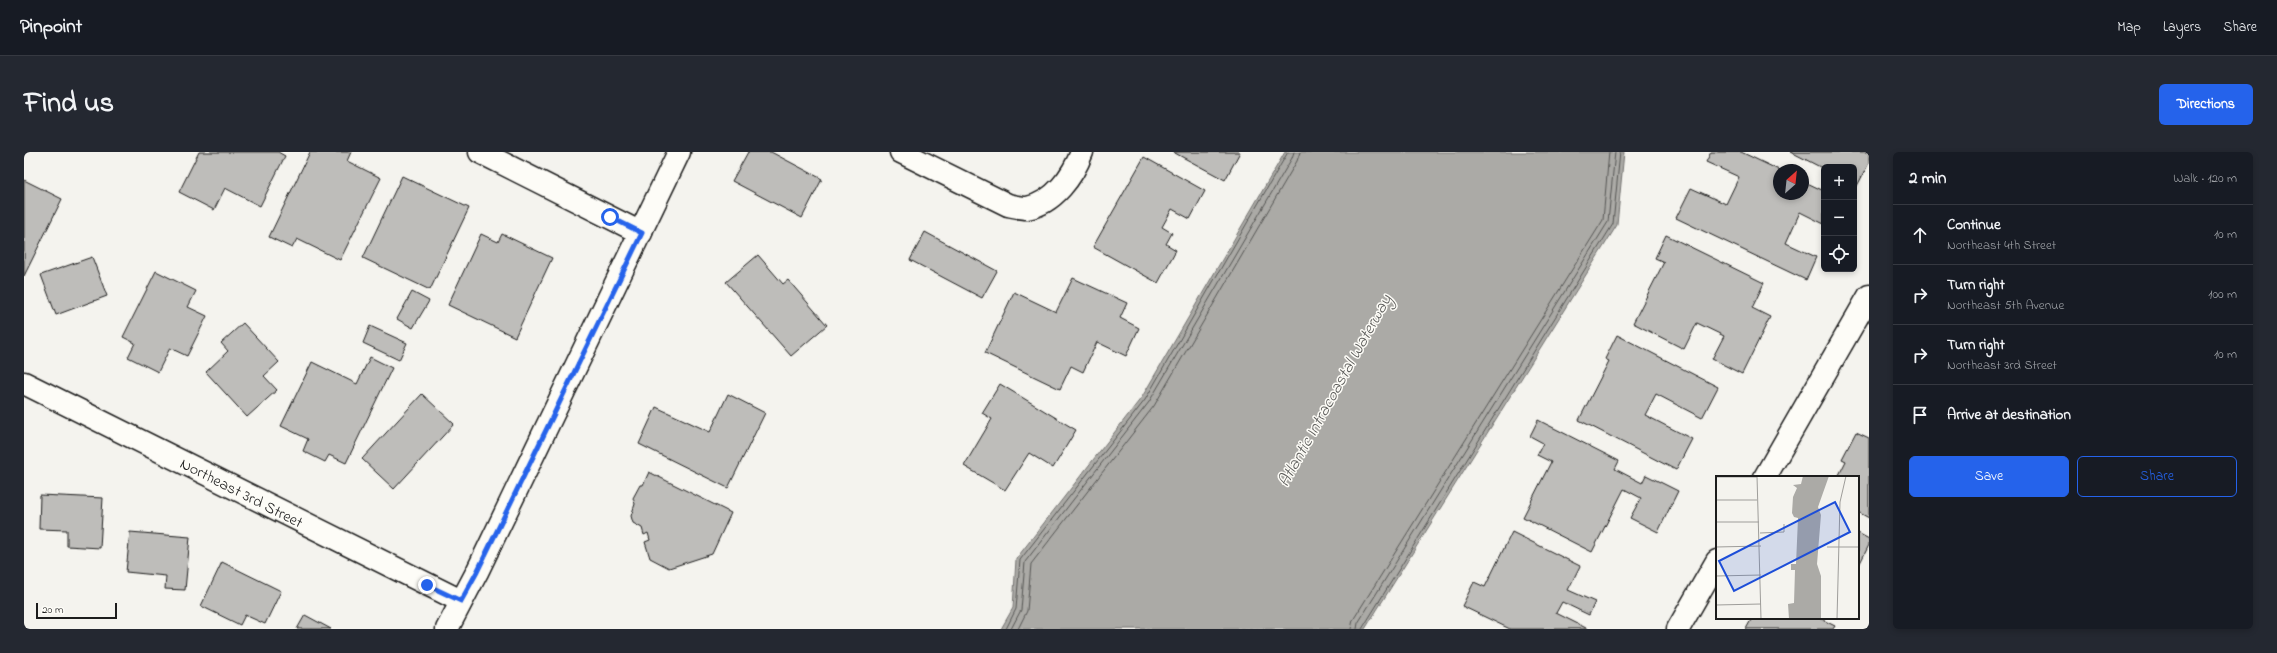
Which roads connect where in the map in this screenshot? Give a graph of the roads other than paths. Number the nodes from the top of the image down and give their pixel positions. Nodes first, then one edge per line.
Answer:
1 (480, 152) edge
2 (680, 152) edge
3 (901, 152) edge
4 (1082, 152) edge
5 (642, 233) junction
6 (1869, 296) edge
7 (24, 383) edge
8 (1766, 476) edge
9 (1716, 563) edge
10 (461, 601) junction
11 (447, 629) edge
12 (1678, 629) edge

1 - 5 street
2 - 5 street
3 - 4 street
5 - 10 street
6 - 8 street
7 - 10 street, Northeast 3rd Street
9 - 12 street
10 - 11 street

